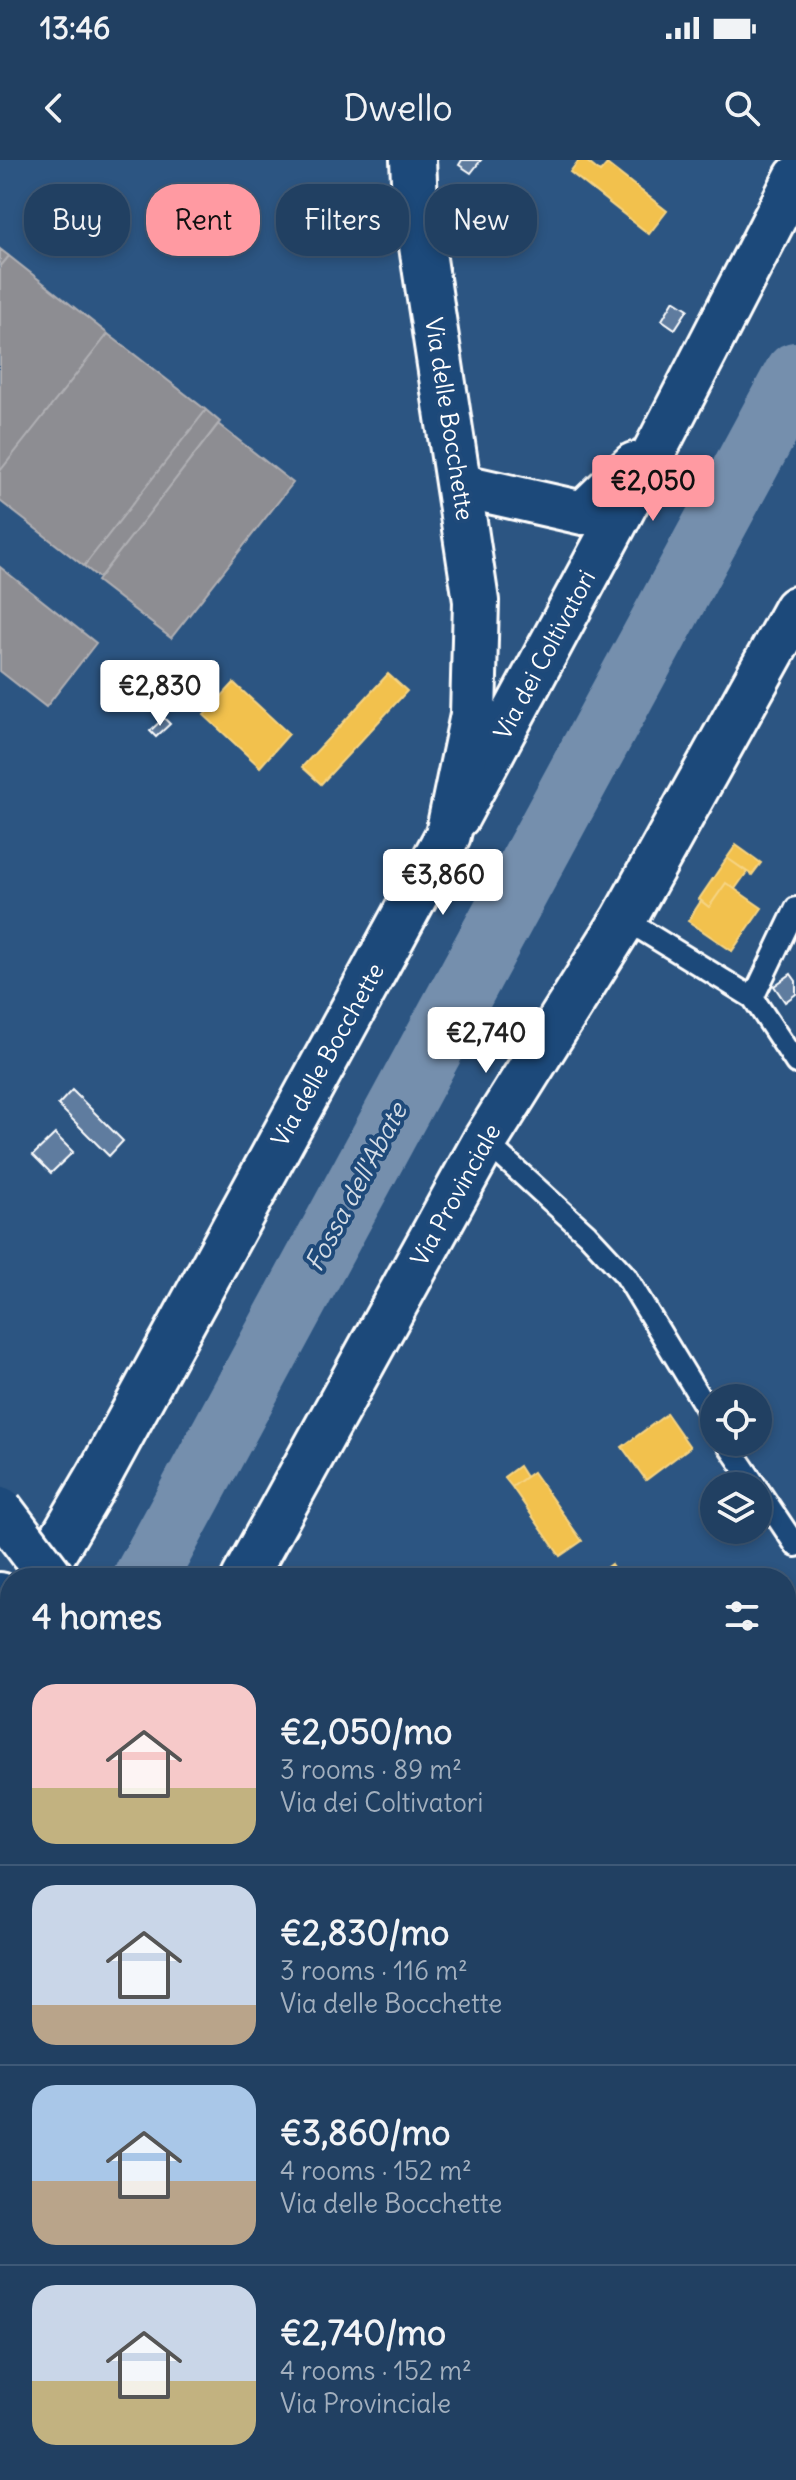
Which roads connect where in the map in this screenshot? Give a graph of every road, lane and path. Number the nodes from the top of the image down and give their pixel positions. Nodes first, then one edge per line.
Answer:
1 (413, 160) edge
2 (796, 177) edge
3 (661, 439) junction
4 (459, 485) junction
5 (796, 609) edge
6 (448, 835) junction
7 (796, 908) edge
8 (624, 919) junction
9 (753, 998) junction
10 (796, 1063) edge
11 (485, 1141) junction
12 (700, 1398) edge
13 (0, 1509) edge
14 (772, 1510) edge
15 (796, 1546) edge
16 (44, 1568) edge
17 (45, 1568) edge
18 (250, 1568) edge

1 - 4 main road, Via delle Bocchette
2 - 3 street, Via dei Coltivatori
3 - 4 street
3 - 6 street, Via dei Coltivatori
4 - 6 main road, Via delle Bocchette
5 - 8 main road, Via Provinciale
6 - 17 main road, Via delle Bocchette
7 - 9 lane
8 - 9 lane
8 - 11 main road, Via Provinciale
9 - 10 lane
11 - 12 lane
11 - 18 main road, Via Provinciale
13 - 16 main road, bridge
14 - 15 lane

